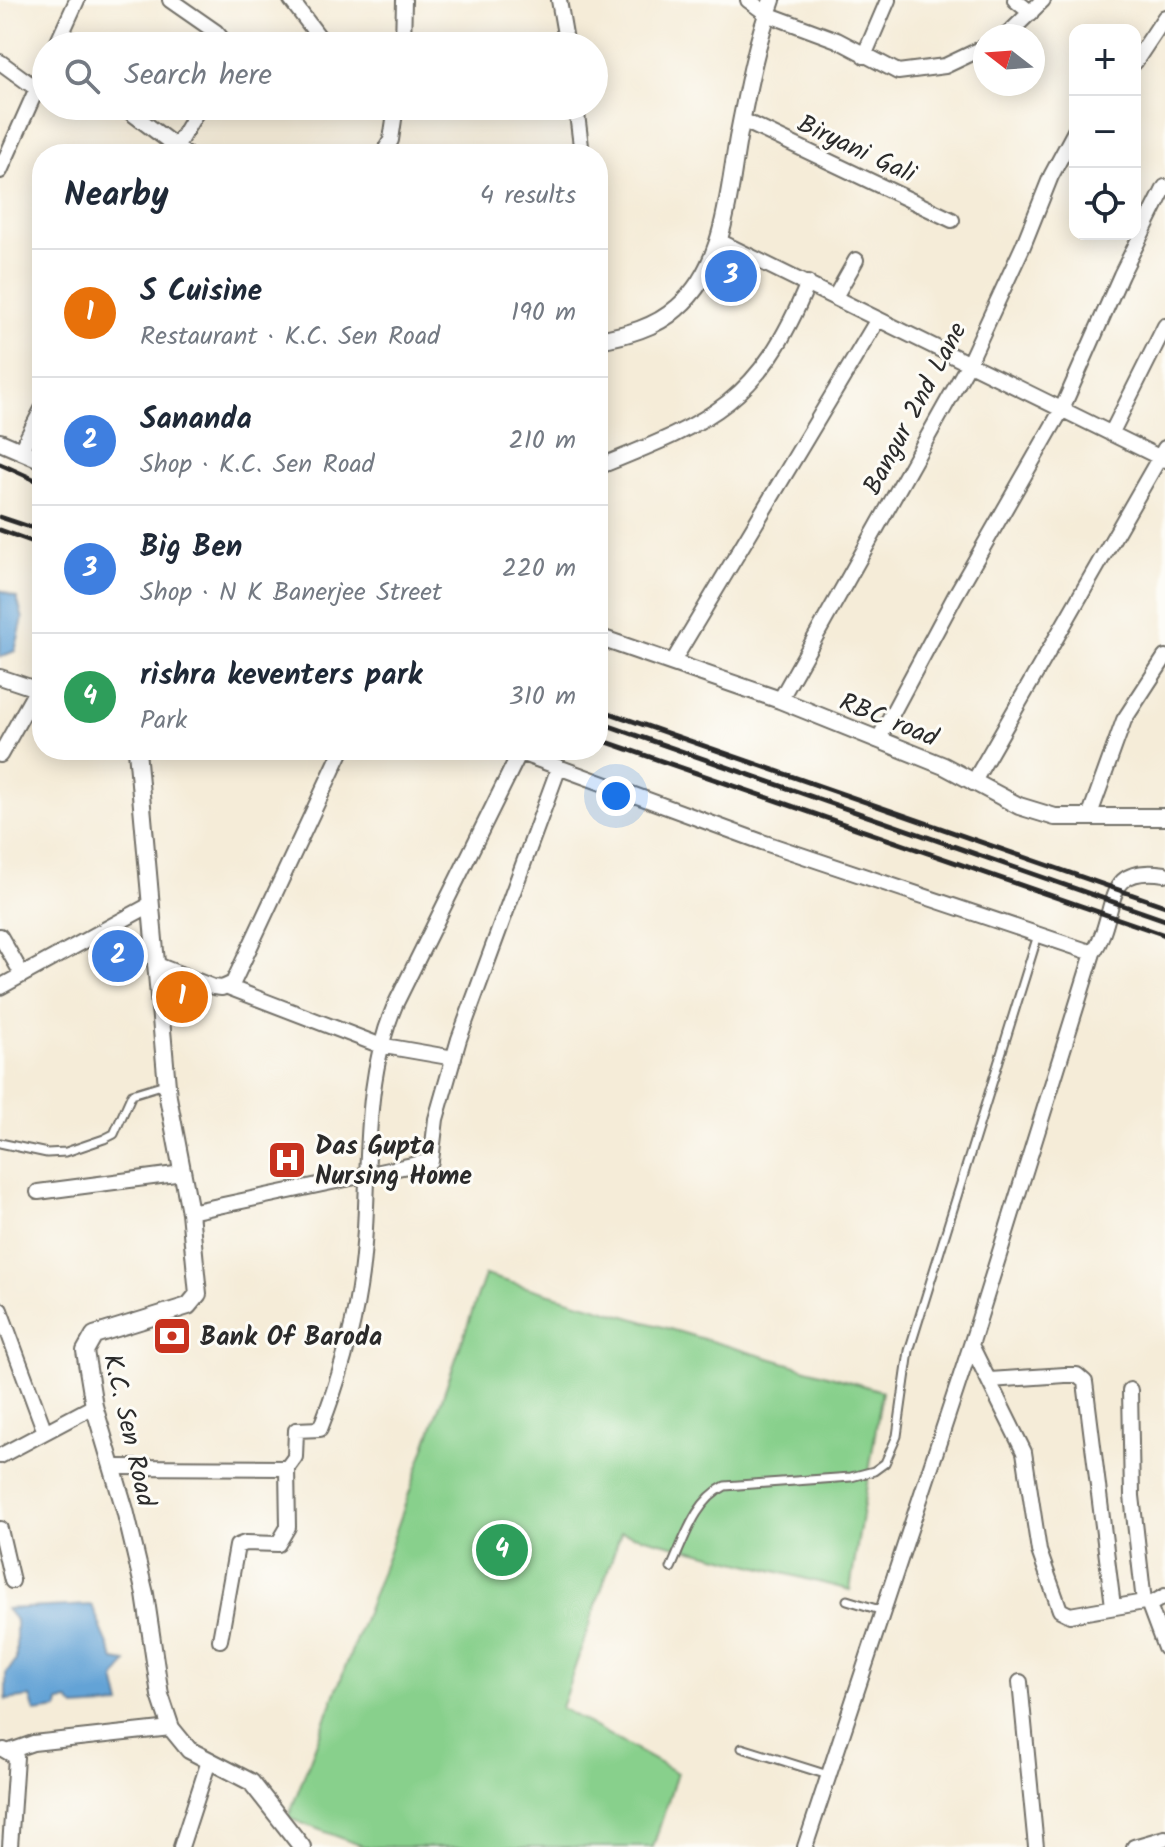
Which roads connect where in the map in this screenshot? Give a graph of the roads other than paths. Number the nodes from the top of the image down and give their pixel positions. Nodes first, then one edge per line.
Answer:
1 (77, 0) edge
2 (170, 0) edge
3 (291, 0) edge
4 (404, 0) edge
5 (559, 0) edge
6 (748, 0) edge
7 (888, 0) edge
8 (1015, 0) edge
9 (1043, 0) edge
10 (770, 7) edge
11 (1031, 13) junction
12 (1165, 17) edge
13 (1019, 24) edge
14 (62, 32) edge
15 (216, 32) edge
16 (315, 32) edge
17 (403, 32) edge
18 (565, 32) edge
19 (973, 53) edge
20 (1141, 53) edge
21 (864, 56) junction
22 (0, 62) edge
23 (32, 85) edge
24 (32, 100) edge
25 (139, 120) edge
26 (193, 120) edge
27 (394, 120) edge
28 (578, 120) edge
29 (742, 120) junction
30 (1069, 142) edge
31 (169, 144) edge
32 (181, 144) edge
33 (389, 144) edge
34 (581, 144) edge
35 (0, 171) edge
36 (1165, 187) edge
37 (952, 220) dead end
38 (719, 241) junction
39 (856, 260) dead end
40 (808, 283) junction
41 (835, 297) junction
42 (878, 319) junction
43 (1165, 326) edge
44 (608, 337) edge
45 (968, 365) junction
46 (1061, 411) junction
47 (32, 429) edge
48 (1111, 434) junction
49 (0, 442) edge
50 (21, 450) junction
51 (32, 455) edge
52 (1163, 455) edge
53 (608, 462) edge
54 (608, 641) edge
55 (1165, 657) edge
56 (672, 663) junction
57 (0, 677) edge
58 (32, 688) edge
59 (780, 700) junction
60 (32, 702) edge
61 (878, 740) junction
62 (0, 755) edge
63 (138, 760) edge
64 (337, 760) edge
65 (512, 760) edge
66 (540, 760) edge
67 (559, 767) junction
68 (973, 783) junction
69 (1089, 817) junction
70 (1165, 817) edge
71 (1165, 874) edge
72 (150, 905) junction
73 (1038, 935) junction
74 (0, 936) edge
75 (1093, 953) junction
76 (155, 964) junction
77 (22, 974) junction
78 (0, 987) edge
79 (228, 987) junction
80 (379, 1045) junction
81 (454, 1058) junction
82 (167, 1083) junction
83 (0, 1143) edge
84 (183, 1173) junction
85 (366, 1177) junction
86 (38, 1192) dead end
87 (190, 1212) junction
88 (0, 1310) edge
89 (971, 1345) junction
90 (990, 1380) junction
91 (1130, 1390) dead end
92 (94, 1406) junction
93 (45, 1432) junction
94 (0, 1456) edge
95 (113, 1467) junction
96 (287, 1468) junction
97 (0, 1529) edge
98 (671, 1568) dead end
99 (12, 1581) dead end
100 (1165, 1596) edge
101 (847, 1600) dead end
102 (1146, 1603) junction
103 (1113, 1606) junction
104 (883, 1611) junction
105 (220, 1640) dead end
106 (1165, 1648) edge
107 (1020, 1682) dead end
108 (171, 1728) junction
109 (742, 1748) dead end
110 (5, 1750) edge
111 (209, 1761) junction
112 (829, 1775) junction
113 (1165, 1838) edge
114 (10, 1847) edge
115 (181, 1847) edge
116 (302, 1847) edge
117 (805, 1847) edge
118 (1036, 1847) edge
119 (1134, 1847) edge

1 - 14 street
2 - 15 street
3 - 16 street
4 - 17 street
5 - 18 street
6 - 10 street
7 - 21 street
8 - 11 street
9 - 11 street
10 - 21 street
10 - 29 street
11 - 13 street
12 - 20 street
19 - 21 street
22 - 23 street
24 - 35 street
25 - 31 street
26 - 32 street
27 - 33 street
28 - 34 street
29 - 37 street, Biryani Gali
29 - 38 street
30 - 45 street, Bangur 2nd Lane
36 - 46 street
38 - 40 street
38 - 44 street
39 - 41 street
40 - 41 street
40 - 53 street
41 - 42 street
42 - 45 street
42 - 56 street
43 - 48 street
45 - 46 street
45 - 59 street, Bangur 2nd Lane
46 - 48 street
46 - 61 street
47 - 50 street
48 - 52 street
49 - 50 street
50 - 51 street
52 - 68 street
54 - 56 street, RBC road
55 - 69 street
56 - 59 street, RBC road
57 - 58 street
59 - 61 street, RBC road
60 - 62 street
61 - 68 street, RBC road
63 - 72 street, K.C. Sen Road
64 - 79 street
65 - 80 street
66 - 67 street
67 - 73 street
67 - 81 street
68 - 69 street, RBC road
69 - 70 street, RBC road
71 - 75 street
72 - 76 street, K.C. Sen Road
72 - 77 street
73 - 75 street
73 - 98 lane
74 - 77 street
75 - 89 street
76 - 79 street
76 - 82 street, K.C. Sen Road
77 - 78 street
79 - 80 street
80 - 81 street
80 - 85 street
81 - 85 street
82 - 83 lane
82 - 84 street, K.C. Sen Road
84 - 86 street
84 - 87 street, K.C. Sen Road
85 - 87 street
85 - 96 street
87 - 92 street, K.C. Sen Road
88 - 93 street
89 - 90 street
89 - 104 street
90 - 103 street
90 - 103 street
91 - 102 street
92 - 93 street
92 - 95 street, K.C. Sen Road
93 - 94 street
95 - 96 street
95 - 108 street, K.C. Sen Road
96 - 105 street
97 - 99 street
100 - 102 street
101 - 104 lane
102 - 103 street
102 - 106 street
104 - 112 street
107 - 118 street
108 - 110 street
108 - 111 street, K.C. Sen Road
109 - 112 lane
110 - 114 street
111 - 115 street
111 - 116 street, K.C. Sen Road
112 - 117 street
113 - 119 street

